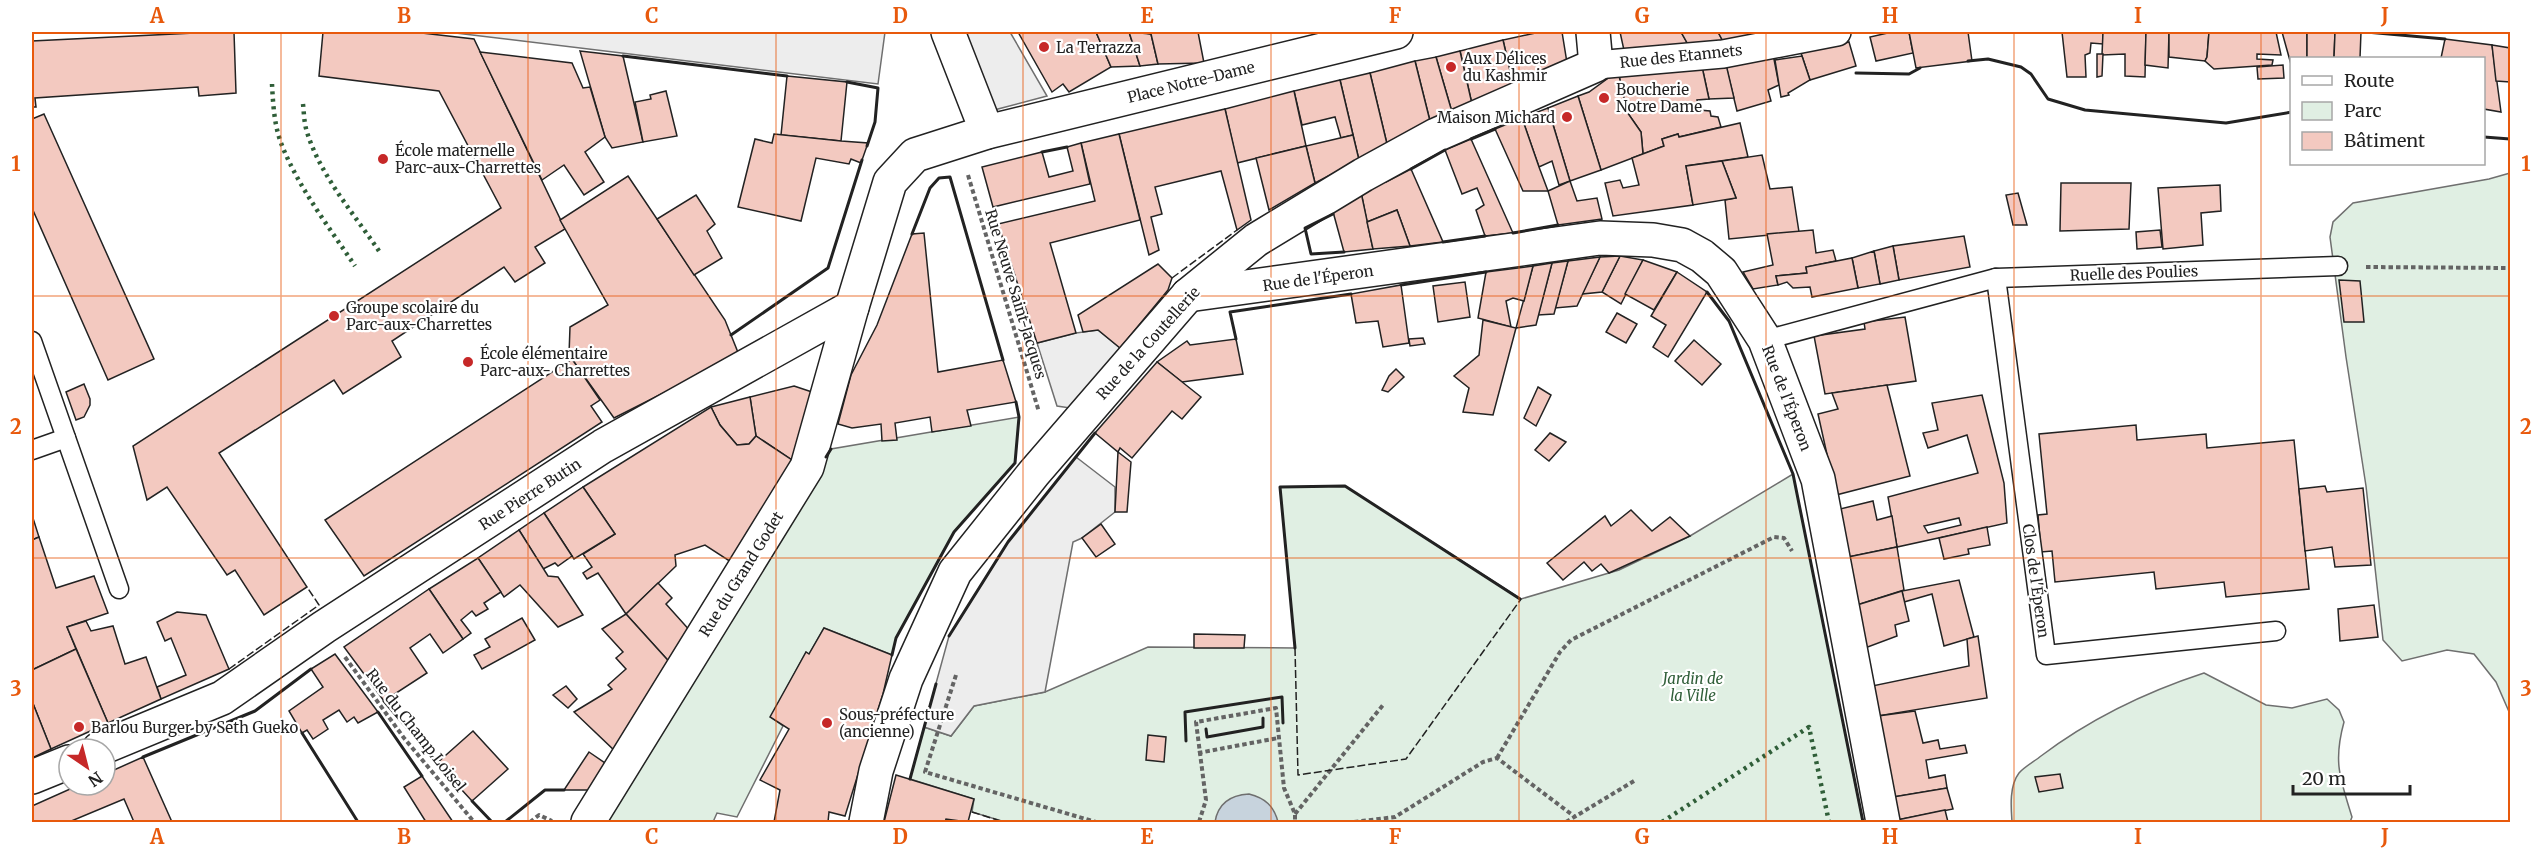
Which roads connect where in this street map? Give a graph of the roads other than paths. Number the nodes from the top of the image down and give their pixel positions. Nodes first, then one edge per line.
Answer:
1 (948, 32) edge
2 (1396, 32) edge
3 (1593, 32) edge
4 (1837, 32) edge
5 (1596, 65) junction
6 (972, 136) junction
7 (2338, 266) road end
8 (1996, 278) junction
9 (1188, 295) junction
10 (852, 307) junction
11 (1765, 340) junction
12 (32, 341) edge
13 (66, 438) junction
14 (32, 450) edge
15 (119, 589) dead end
16 (2276, 631) dead end
17 (117, 742) edge
18 (57, 767) edge
19 (32, 777) edge
20 (588, 822) edge
21 (866, 822) edge
22 (1883, 822) edge

1 - 6 street
2 - 6 street, Place Notre-Dame
3 - 5 street
4 - 5 street, Rue des Etannets
5 - 9 street, Rue de la Coutellerie
6 - 10 street, Place Notre-Dame
7 - 8 lane, Ruelle des Poulies
8 - 11 lane, Ruelle des Poulies
8 - 16 lane, Clos de l'Éperon
9 - 11 street, Rue de l'Éperon
9 - 21 street, Rue de la Coutellerie
10 - 17 street, Rue Pierre Butin
10 - 20 street, Rue du Grand Godet
11 - 22 street, Rue de l'Éperon
12 - 13 lane
13 - 14 lane
13 - 15 lane
18 - 19 street

